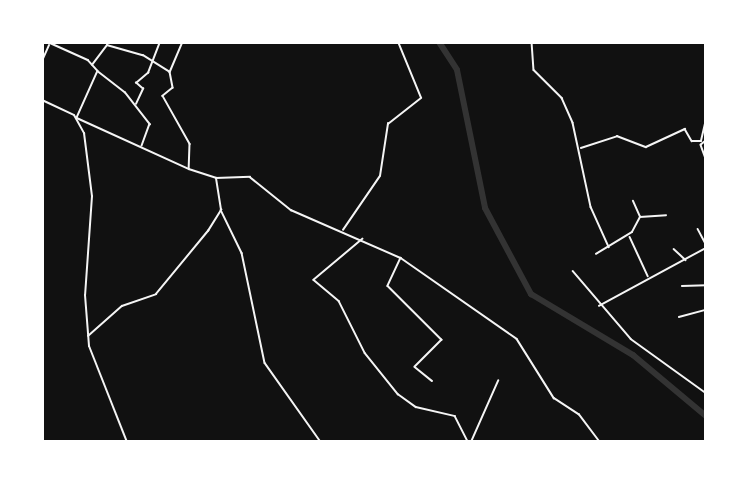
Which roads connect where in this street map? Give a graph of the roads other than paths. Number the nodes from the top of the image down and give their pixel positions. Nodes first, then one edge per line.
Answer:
1 (160, 42) edge
2 (183, 42) edge
3 (398, 42) edge
4 (532, 42) edge
5 (49, 43) edge
6 (42, 61) edge
7 (153, 63) junction
8 (92, 66) junction
9 (98, 71) junction
10 (170, 72) junction
11 (42, 100) edge
12 (135, 105) junction
13 (77, 118) junction
14 (706, 119) edge
15 (701, 141) junction
16 (706, 141) edge
17 (141, 147) junction
18 (580, 149) junction
19 (706, 159) edge
20 (189, 169) junction
21 (216, 177) junction
22 (633, 201) dead end
23 (221, 210) junction
24 (666, 215) dead end
25 (640, 217) junction
26 (698, 229) dead end
27 (343, 230) junction
28 (630, 236) junction
29 (363, 239) junction
30 (706, 244) edge
31 (609, 247) junction
32 (706, 248) edge
33 (674, 249) dead end
34 (596, 254) dead end
35 (401, 258) junction
36 (687, 261) junction
37 (573, 271) dead end
38 (648, 278) junction
39 (682, 285) dead end
40 (706, 285) edge
41 (598, 306) junction
42 (706, 310) edge
43 (679, 317) dead end
44 (88, 336) junction
45 (432, 381) dead end
46 (498, 381) dead end
47 (706, 393) edge
48 (127, 442) edge
49 (321, 442) edge
50 (469, 442) edge
51 (600, 442) edge

1 - 7 street
2 - 10 street
3 - 27 street
4 - 18 street
5 - 6 street
5 - 8 street
7 - 8 street
7 - 10 street
7 - 12 street
8 - 9 street
9 - 12 street
9 - 13 street
10 - 20 street
11 - 13 main road
12 - 17 street
13 - 17 street
13 - 44 main road
14 - 15 street
15 - 16 street
15 - 18 street
15 - 19 street
17 - 20 street
18 - 31 street
20 - 21 street
21 - 23 street
21 - 27 street
22 - 25 street
23 - 44 street
23 - 49 street
24 - 25 street
25 - 28 street
26 - 30 street
27 - 29 street
28 - 31 street
28 - 38 street
29 - 35 street
29 - 50 street
31 - 34 street
32 - 36 street
33 - 36 street
35 - 45 street
35 - 51 street
36 - 38 street
37 - 41 street
38 - 41 street
39 - 40 street
41 - 47 street
42 - 43 street
44 - 48 main road
46 - 50 street

